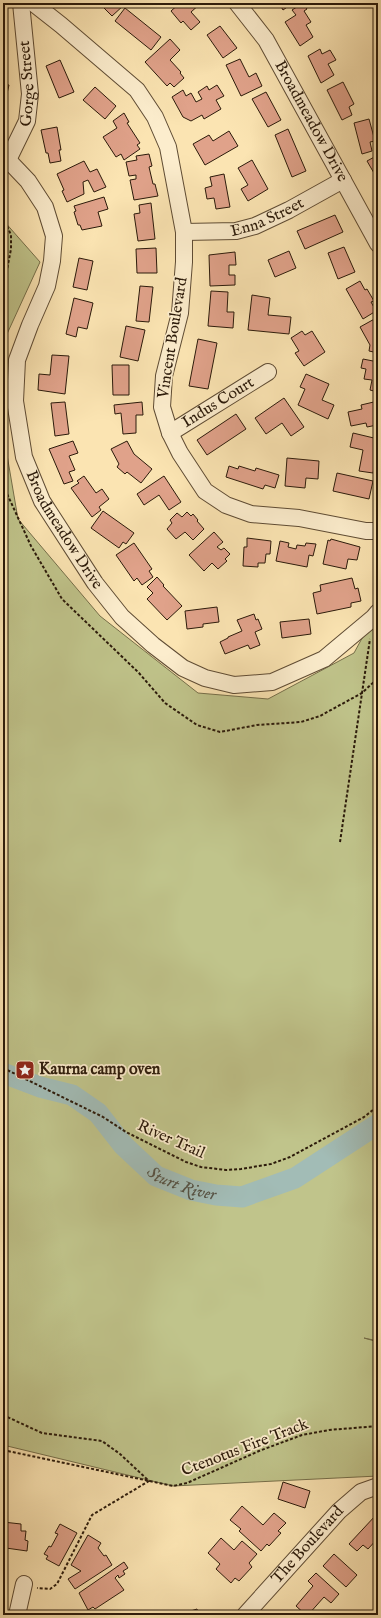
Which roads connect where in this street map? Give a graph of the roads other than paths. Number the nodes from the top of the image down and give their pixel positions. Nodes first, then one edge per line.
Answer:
1 (21, 3) edge
2 (33, 3) edge
3 (237, 3) edge
4 (5, 160) edge
5 (343, 180) junction
6 (184, 232) junction
7 (378, 244) edge
8 (268, 372) dead end
9 (170, 433) junction
10 (378, 531) edge
11 (376, 615) edge
12 (378, 1486) edge
13 (24, 1584) road end
14 (17, 1615) edge
15 (245, 1615) edge

1 - 4 street, Gorge Street
2 - 6 street, Vincent Boulevard
3 - 5 street, Broadmeadow Drive
4 - 11 street, Broadmeadow Drive
5 - 6 street, Enna Street
5 - 7 street, Broadmeadow Drive
6 - 9 street, Vincent Boulevard
8 - 9 street, Indus Court
9 - 10 street, Vincent Boulevard
12 - 15 street, The Boulevard
13 - 14 street

